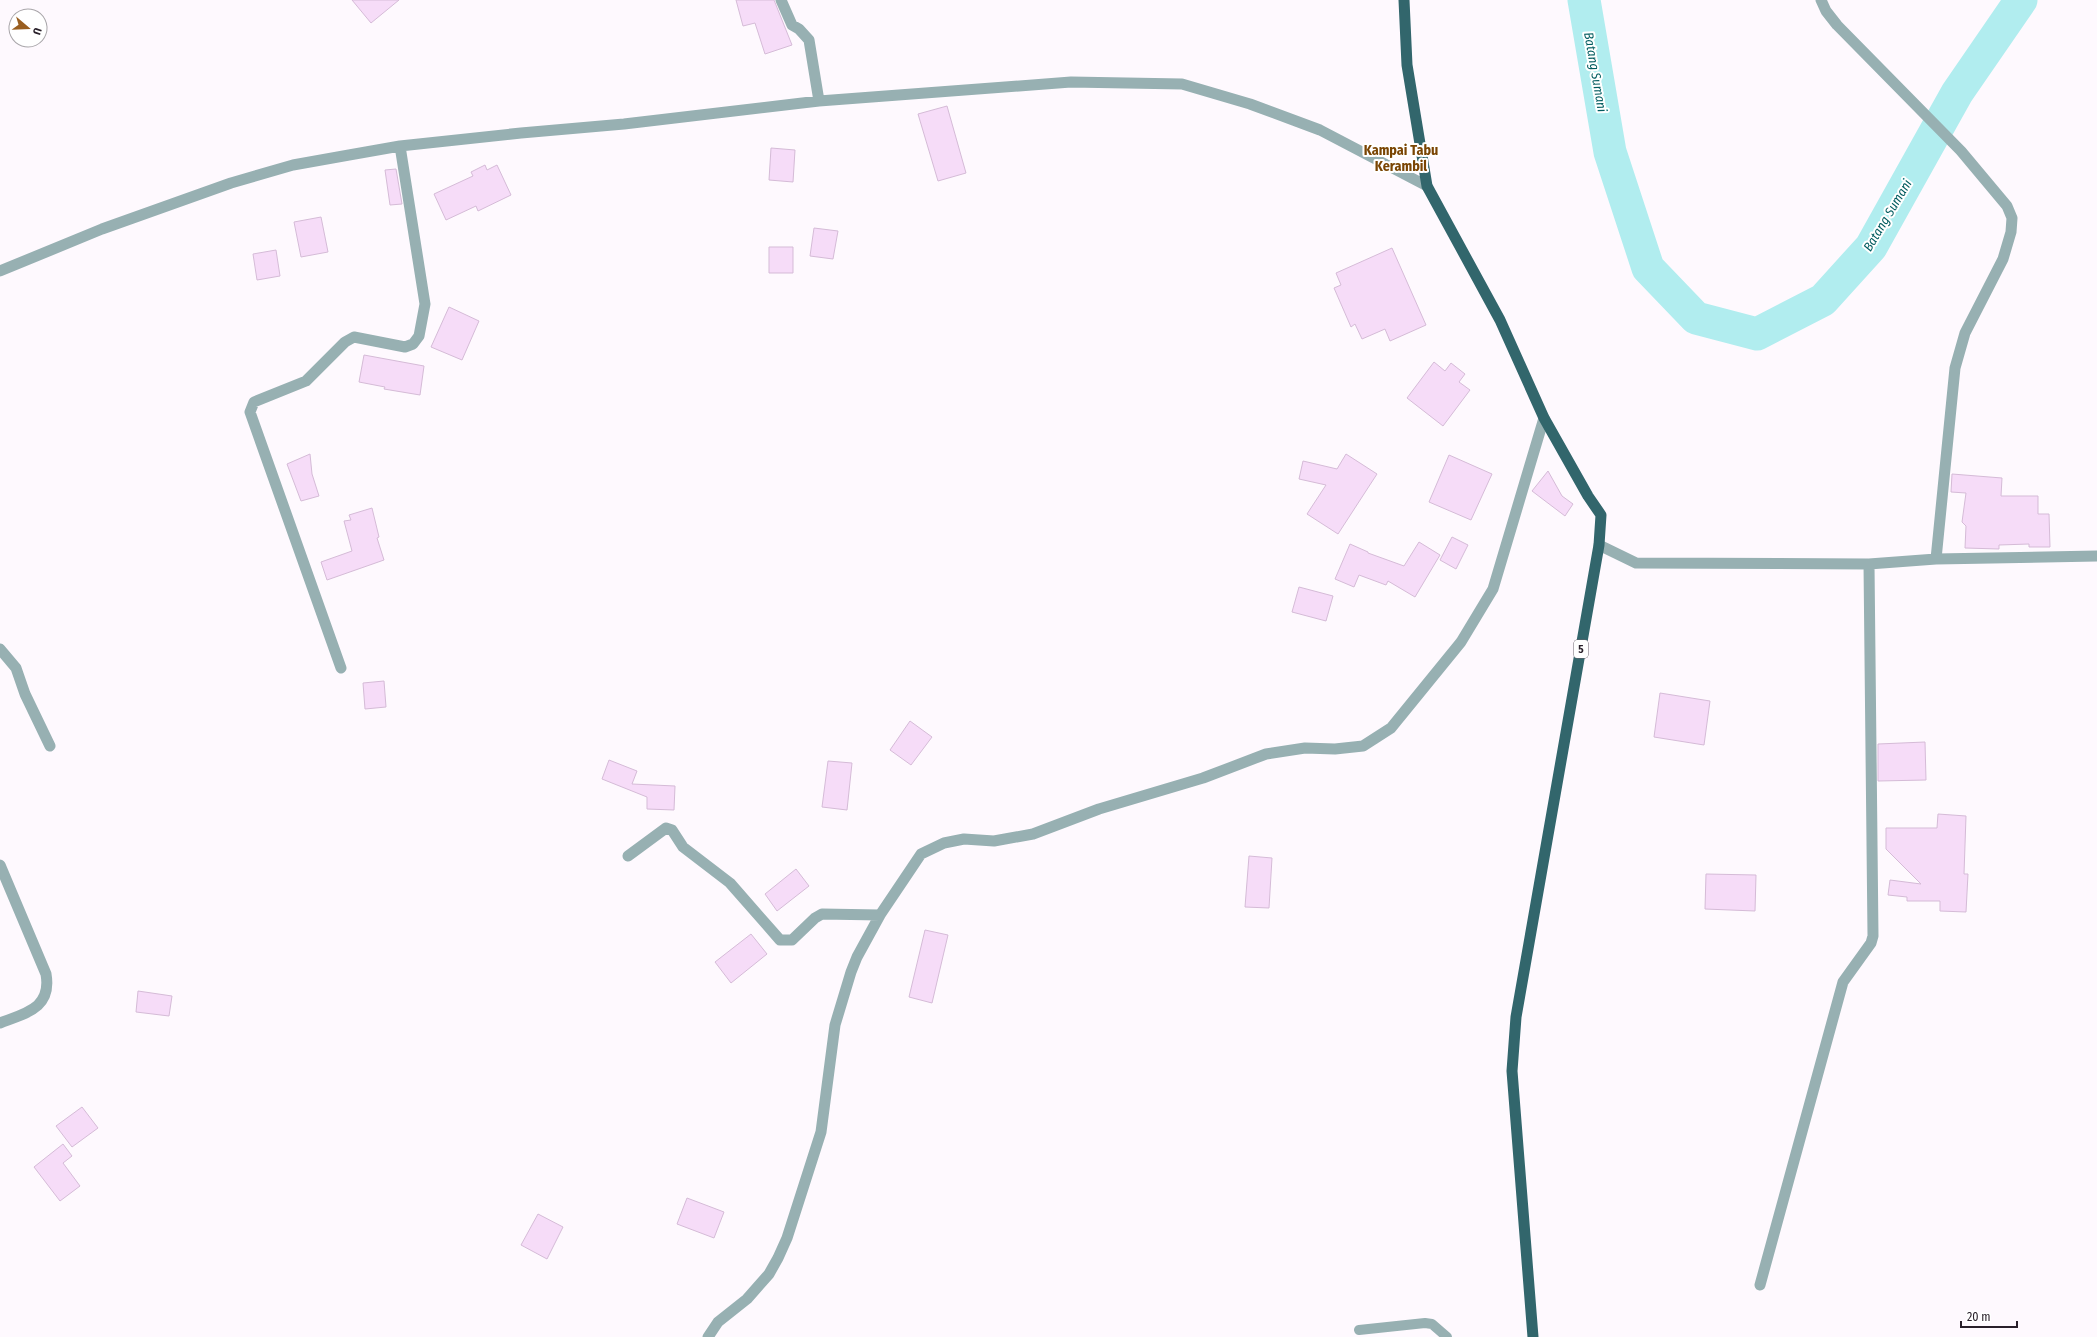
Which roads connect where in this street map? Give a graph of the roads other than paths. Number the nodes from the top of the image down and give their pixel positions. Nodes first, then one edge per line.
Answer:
1 (781, 0) edge
2 (1404, 0) edge
3 (1821, 0) edge
4 (819, 101) junction
5 (400, 146) junction
6 (1427, 186) junction
7 (0, 271) edge
8 (1544, 418) junction
9 (1599, 545) junction
10 (2097, 556) edge
11 (1936, 559) junction
12 (1869, 564) junction
13 (0, 649) edge
14 (341, 668) dead end
15 (50, 746) dead end
16 (628, 856) dead end
17 (0, 865) edge
18 (880, 915) junction
19 (0, 1023) edge
20 (1760, 1285) dead end
21 (1359, 1330) dead end
22 (708, 1337) edge
23 (1447, 1337) edge
24 (1533, 1337) edge

1 - 4 street
2 - 6 highway, 5
3 - 11 street
4 - 5 street
4 - 6 street
5 - 7 street
5 - 14 street
6 - 8 highway, 5
8 - 9 highway, 5
8 - 18 street
9 - 12 street
9 - 24 highway, 5
10 - 11 street
11 - 12 street
12 - 20 street
13 - 15 street
16 - 18 street
17 - 19 street
18 - 22 street
21 - 23 lane

